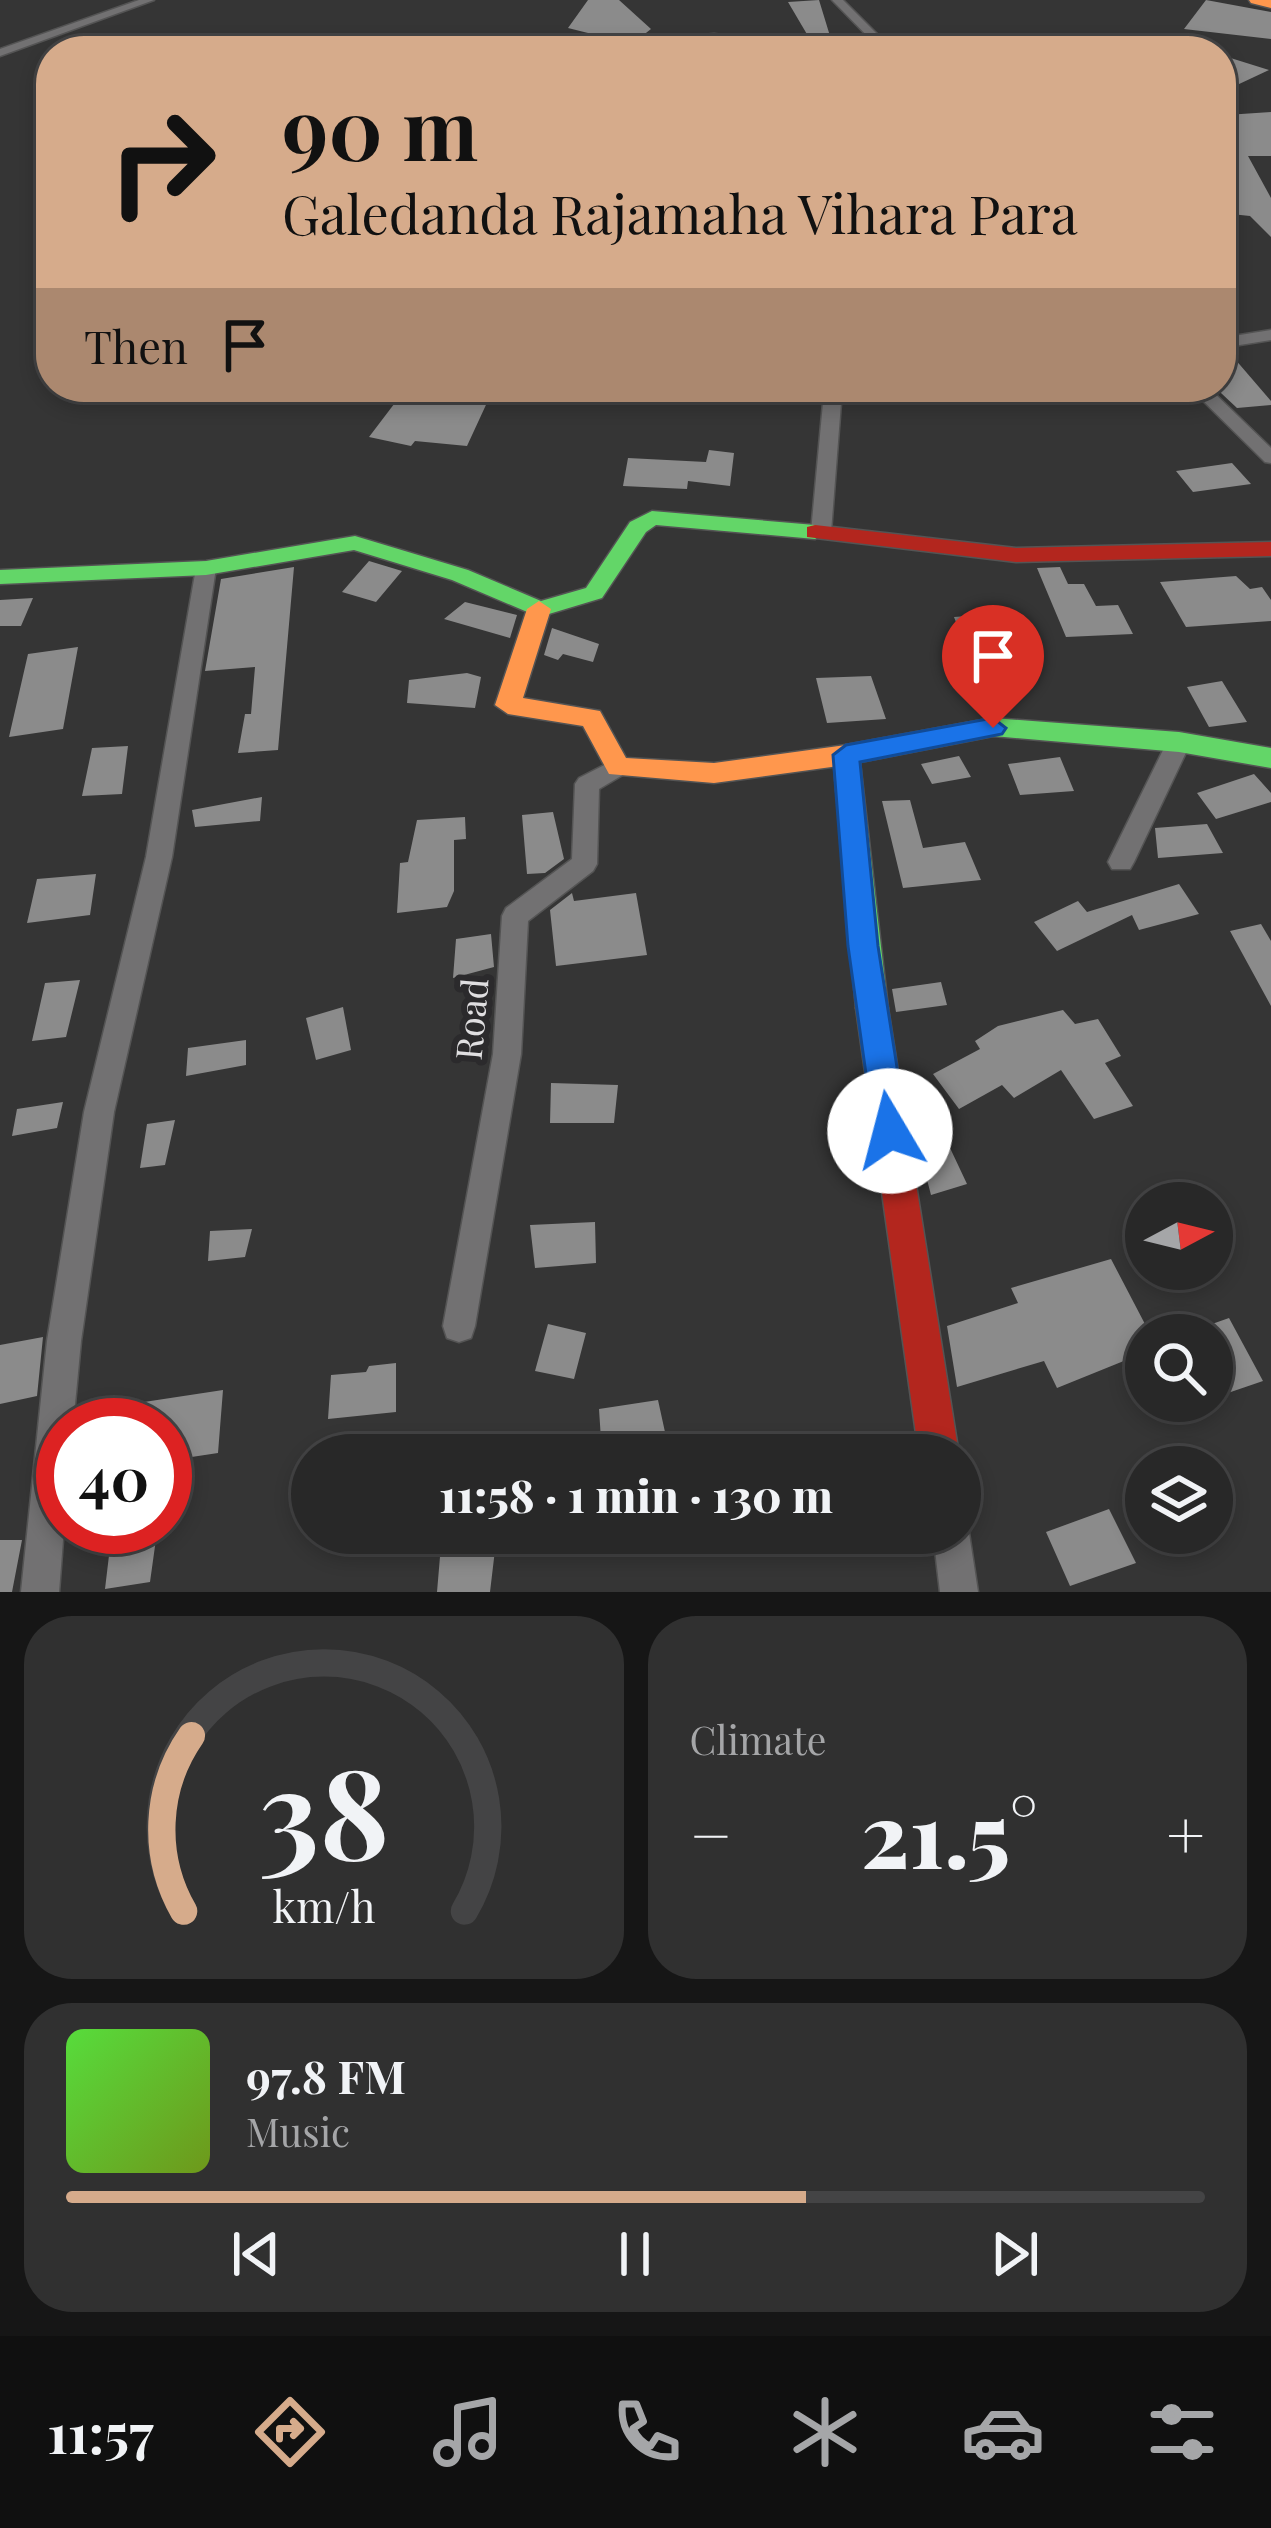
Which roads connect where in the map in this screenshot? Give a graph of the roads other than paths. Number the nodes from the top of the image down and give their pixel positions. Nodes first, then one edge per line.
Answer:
1 (149, 0) edge
2 (837, 0) edge
3 (48, 36) edge
4 (874, 36) edge
5 (36, 40) edge
6 (0, 53) edge
7 (1271, 335) edge
8 (1236, 341) edge
9 (1213, 402) edge
10 (832, 403) dead end
11 (1271, 458) edge
12 (820, 532) junction
13 (1266, 555) edge
14 (206, 568) junction
15 (0, 577) edge
16 (539, 609) junction
17 (1179, 742) junction
18 (846, 755) junction
19 (1271, 758) edge
20 (618, 767) junction
21 (1121, 862) dead end
22 (459, 1327) dead end
23 (936, 1434) edge
24 (954, 1554) edge
25 (40, 1592) edge
26 (959, 1592) edge

1 - 3 street
2 - 4 street
5 - 6 street
7 - 8 street
9 - 11 street
10 - 12 street
12 - 13 street
12 - 16 street
14 - 15 street
14 - 16 street
14 - 25 street
16 - 20 street
17 - 18 street
17 - 19 street
17 - 21 street
18 - 20 street
18 - 23 street
20 - 22 street, Road
24 - 26 street

